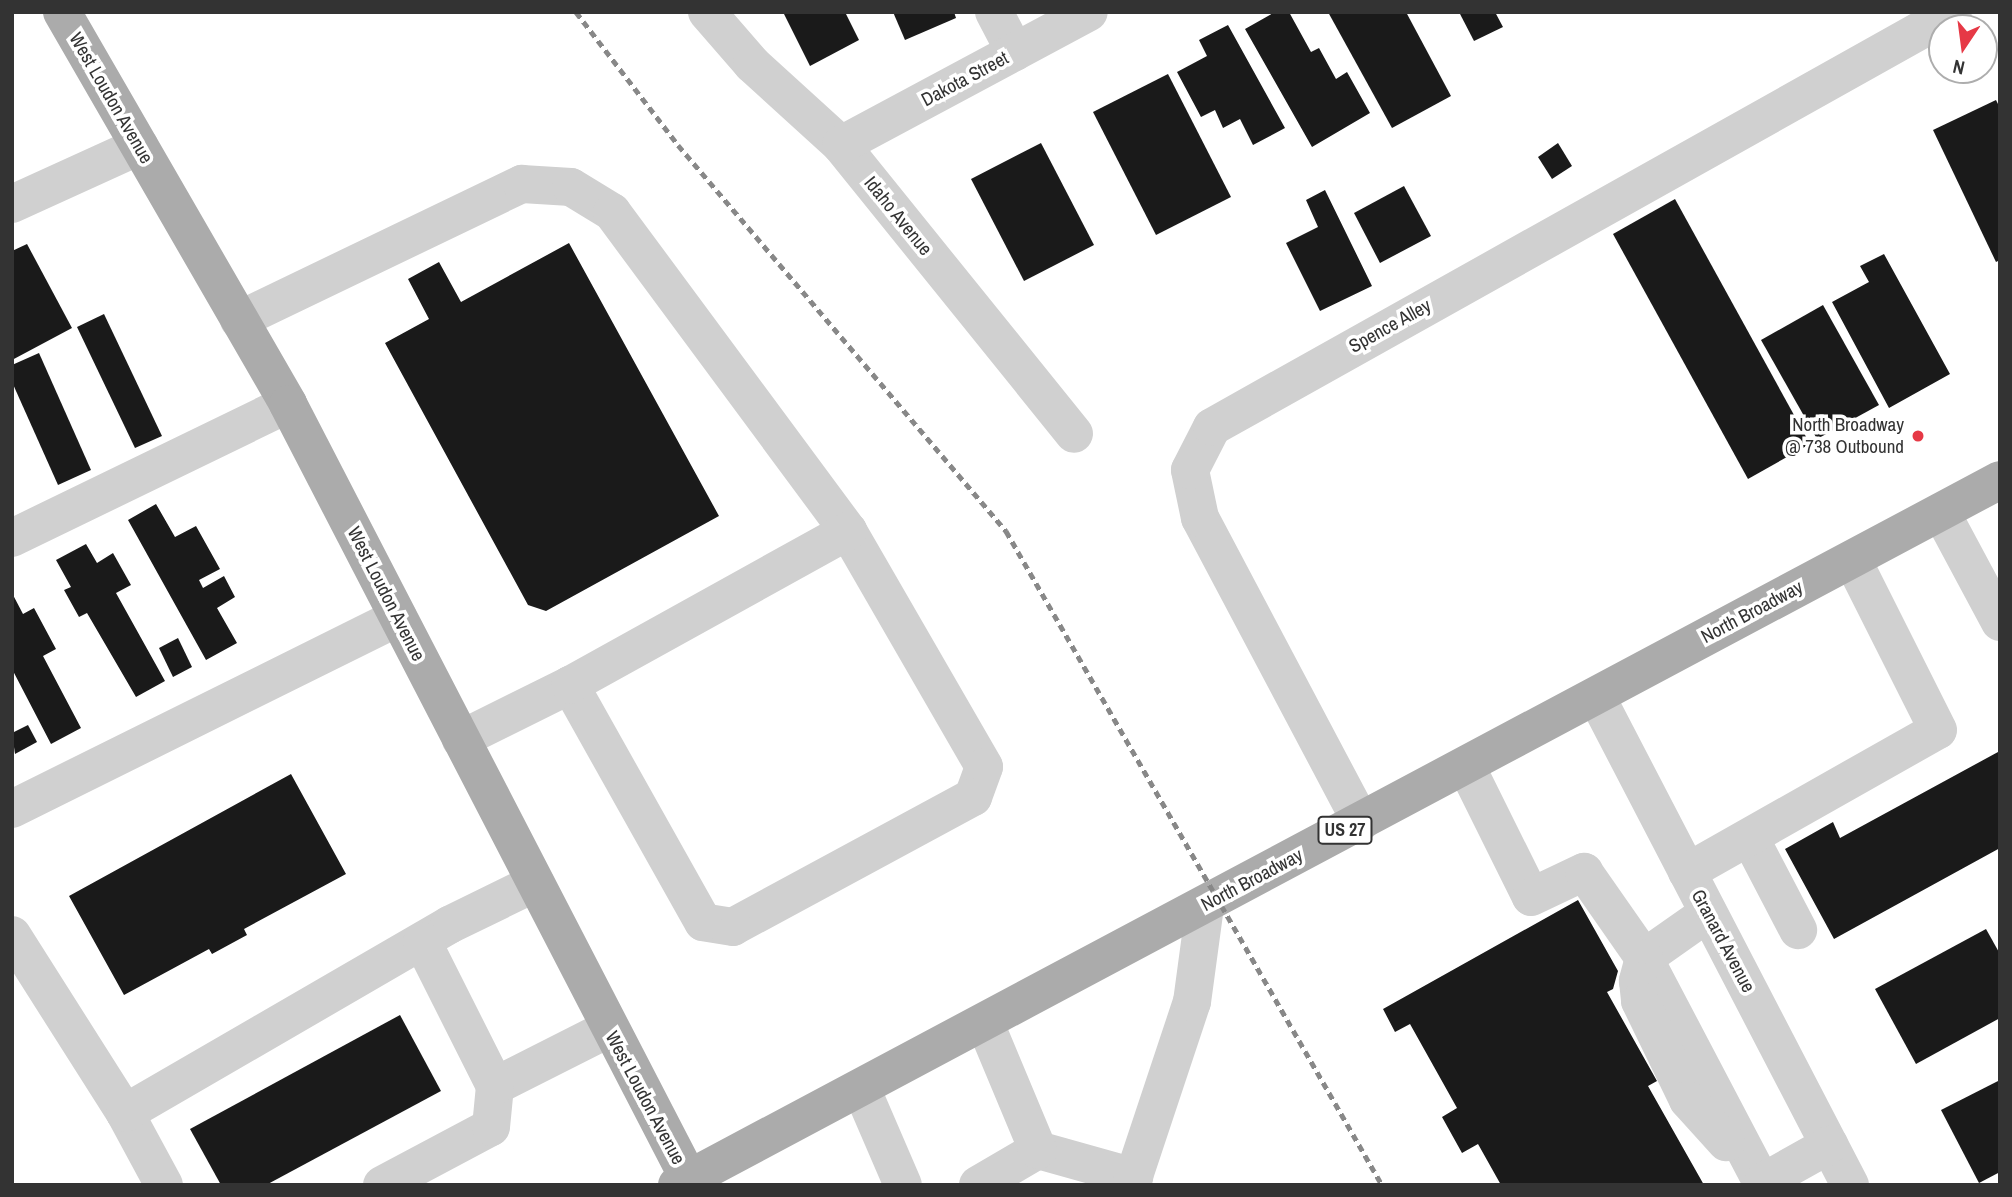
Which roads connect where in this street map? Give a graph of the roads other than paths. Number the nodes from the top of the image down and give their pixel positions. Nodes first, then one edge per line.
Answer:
1 (62, 12) edge
2 (707, 12) edge
3 (995, 12) edge
4 (1089, 12) edge
5 (1953, 12) edge
6 (1015, 52) junction
7 (841, 145) junction
8 (139, 146) junction
9 (12, 204) edge
10 (239, 320) junction
11 (288, 404) junction
12 (1074, 434) dead end
13 (2000, 480) edge
14 (1941, 512) junction
15 (848, 531) junction
16 (12, 538) edge
17 (1852, 559) junction
18 (398, 617) junction
19 (2000, 622) edge
20 (570, 685) junction
21 (1596, 696) junction
22 (461, 739) junction
23 (1466, 766) junction
24 (12, 809) edge
25 (1361, 822) junction
26 (1750, 838) junction
27 (1687, 872) junction
28 (535, 883) junction
29 (1205, 906) junction
30 (1708, 913) junction
31 (1798, 930) dead end
32 (12, 935) edge
33 (422, 941) junction
34 (1644, 958) junction
35 (985, 1023) junction
36 (608, 1029) junction
37 (495, 1086) junction
38 (862, 1090) junction
39 (125, 1113) junction
40 (1829, 1145) junction
41 (1038, 1150) junction
42 (437, 1172) edge
43 (1132, 1181) edge
44 (1763, 1183) edge
45 (686, 1184) edge
46 (164, 1185) edge
47 (382, 1185) edge
48 (904, 1185) edge
49 (978, 1185) edge
50 (1850, 1185) edge

1 - 8 main road, West Loudon Avenue
2 - 7 street, Idaho Avenue
3 - 6 street
4 - 6 street, Dakota Street
5 - 25 street, Spence Alley
6 - 7 street, Dakota Street
7 - 12 street, Idaho Avenue
8 - 9 street
8 - 10 main road, West Loudon Avenue
10 - 11 main road, West Loudon Avenue
10 - 15 street
11 - 16 street
11 - 18 main road, West Loudon Avenue
13 - 14 main road, North Broadway / US 27
14 - 17 main road, North Broadway / US 27
14 - 19 street
15 - 20 street
15 - 20 street
17 - 21 main road, North Broadway / US 27
17 - 26 street
18 - 22 main road, West Loudon Avenue
18 - 24 street
20 - 22 street
21 - 23 main road, North Broadway / US 27
21 - 27 street, Granard Avenue
22 - 28 main road, West Loudon Avenue
23 - 25 main road, North Broadway / US 27
23 - 34 street
25 - 29 main road, North Broadway / US 27
26 - 27 street
26 - 31 street
27 - 30 street, Granard Avenue
28 - 33 street
28 - 36 main road, West Loudon Avenue
29 - 35 main road, North Broadway / US 27
29 - 43 street
30 - 34 street
30 - 40 street, Granard Avenue
32 - 39 street
33 - 37 street
33 - 39 street
34 - 44 street
35 - 38 main road, North Broadway / US 27
35 - 41 street
36 - 37 street
36 - 45 main road, West Loudon Avenue
37 - 42 street
38 - 45 main road, North Broadway / US 27
38 - 48 street
39 - 46 street
40 - 44 street
40 - 50 street, Granard Avenue
41 - 43 street
41 - 49 street
42 - 47 street

